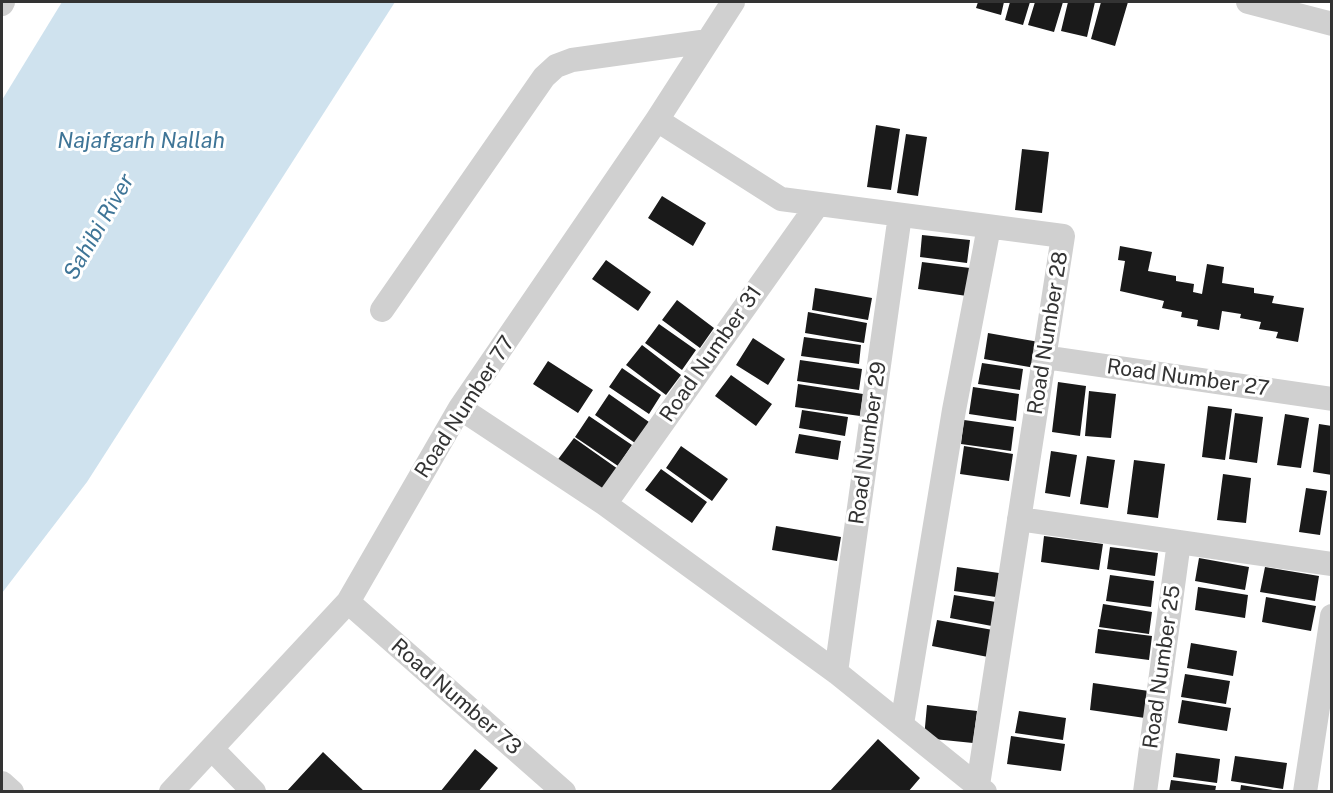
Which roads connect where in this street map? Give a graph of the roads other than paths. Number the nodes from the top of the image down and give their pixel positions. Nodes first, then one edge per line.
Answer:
1 (733, 2) edge
2 (1248, 2) edge
3 (1332, 24) edge
4 (708, 41) junction
5 (657, 120) junction
6 (818, 204) junction
7 (900, 215) junction
8 (989, 226) junction
9 (382, 310) dead end
10 (1044, 357) junction
11 (1332, 399) edge
12 (460, 408) junction
13 (605, 504) junction
14 (1019, 519) junction
15 (1179, 542) junction
16 (1332, 564) edge
17 (348, 603) junction
18 (1332, 616) edge
19 (836, 672) junction
20 (902, 724) junction
21 (1322, 742) edge
22 (212, 749) junction
23 (2, 783) edge
24 (982, 788) edge
25 (12, 792) edge
26 (171, 792) edge
27 (254, 792) edge
28 (564, 792) edge
29 (1145, 792) edge
30 (1305, 792) edge

1 - 4 street, Road Number 77
2 - 3 street
4 - 5 street, Road Number 77
4 - 9 street
5 - 6 street, Road Number 28
5 - 12 street, Road Number 77
6 - 7 street, Road Number 28
6 - 13 street, Road Number 31
7 - 8 street, Road Number 28
7 - 19 street, Road Number 29
8 - 10 street, Road Number 28
8 - 20 street
10 - 11 street, Road Number 27
10 - 14 street, Road Number 28
12 - 13 street
12 - 17 street, Road Number 77
13 - 19 street
14 - 15 street
14 - 24 street, Road Number 28
15 - 16 street
15 - 29 street, Road Number 25
17 - 22 street, Road Number 77
17 - 28 street, Road Number 73
18 - 21 street
19 - 20 street
20 - 24 street
21 - 30 street
22 - 26 street, Road Number 77
22 - 27 street
23 - 25 street

